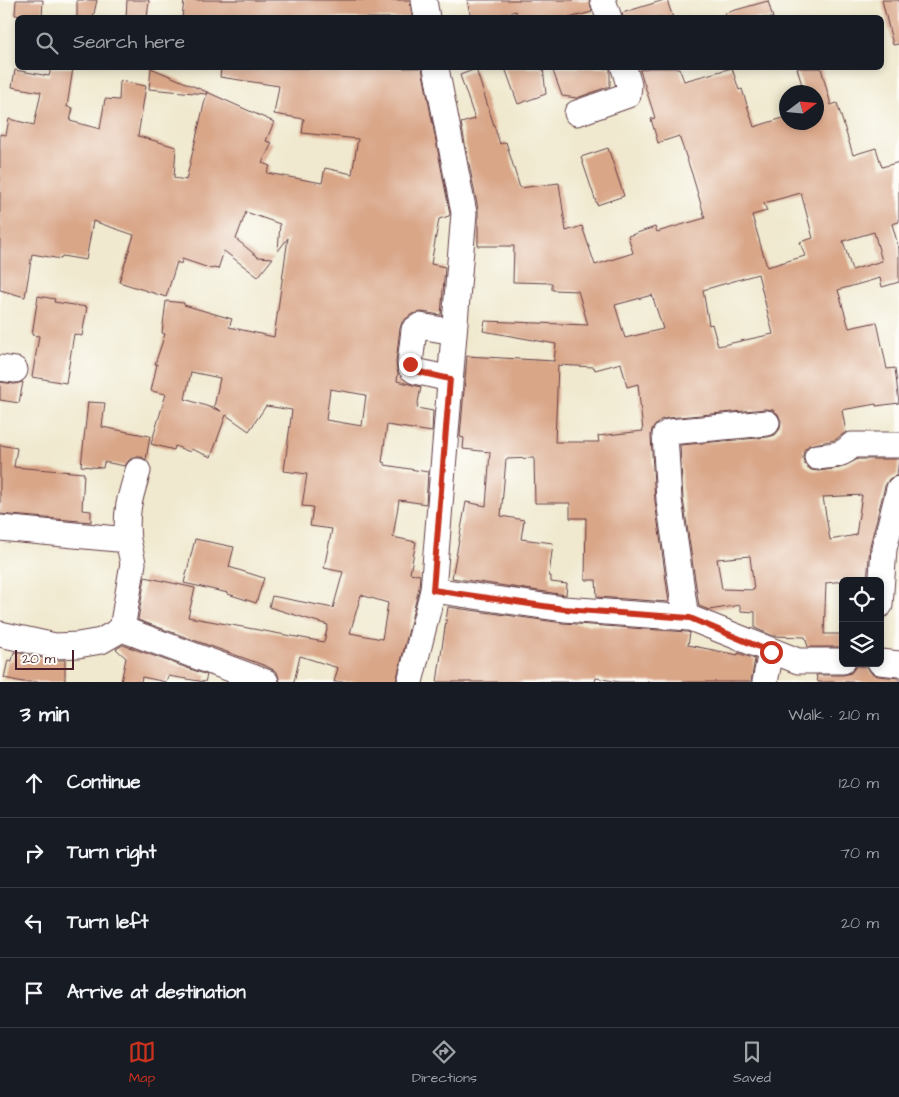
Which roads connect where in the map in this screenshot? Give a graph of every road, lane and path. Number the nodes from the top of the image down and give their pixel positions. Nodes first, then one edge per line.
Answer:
1 (424, 0) edge
2 (426, 15) edge
3 (441, 70) edge
4 (624, 70) edge
5 (577, 113) dead end
6 (454, 332) junction
7 (450, 379) junction
8 (767, 423) dead end
9 (899, 445) edge
10 (817, 458) dead end
11 (138, 471) dead end
12 (899, 489) edge
13 (0, 528) edge
14 (128, 540) junction
15 (882, 577) edge
16 (433, 590) junction
17 (686, 618) junction
18 (122, 629) junction
19 (0, 634) edge
20 (771, 652) junction
21 (839, 661) edge
22 (884, 662) edge
23 (899, 664) edge
24 (266, 682) edge
25 (410, 682) edge
26 (765, 682) edge

1 - 2 street
3 - 6 street
4 - 5 street
6 - 7 street
6 - 7 street
7 - 16 street
8 - 17 street
9 - 10 street
11 - 14 street
12 - 15 street
13 - 14 street
14 - 18 street
16 - 17 street
16 - 25 street
17 - 20 street
18 - 19 street
18 - 24 street
20 - 21 street
20 - 26 street
22 - 23 street

